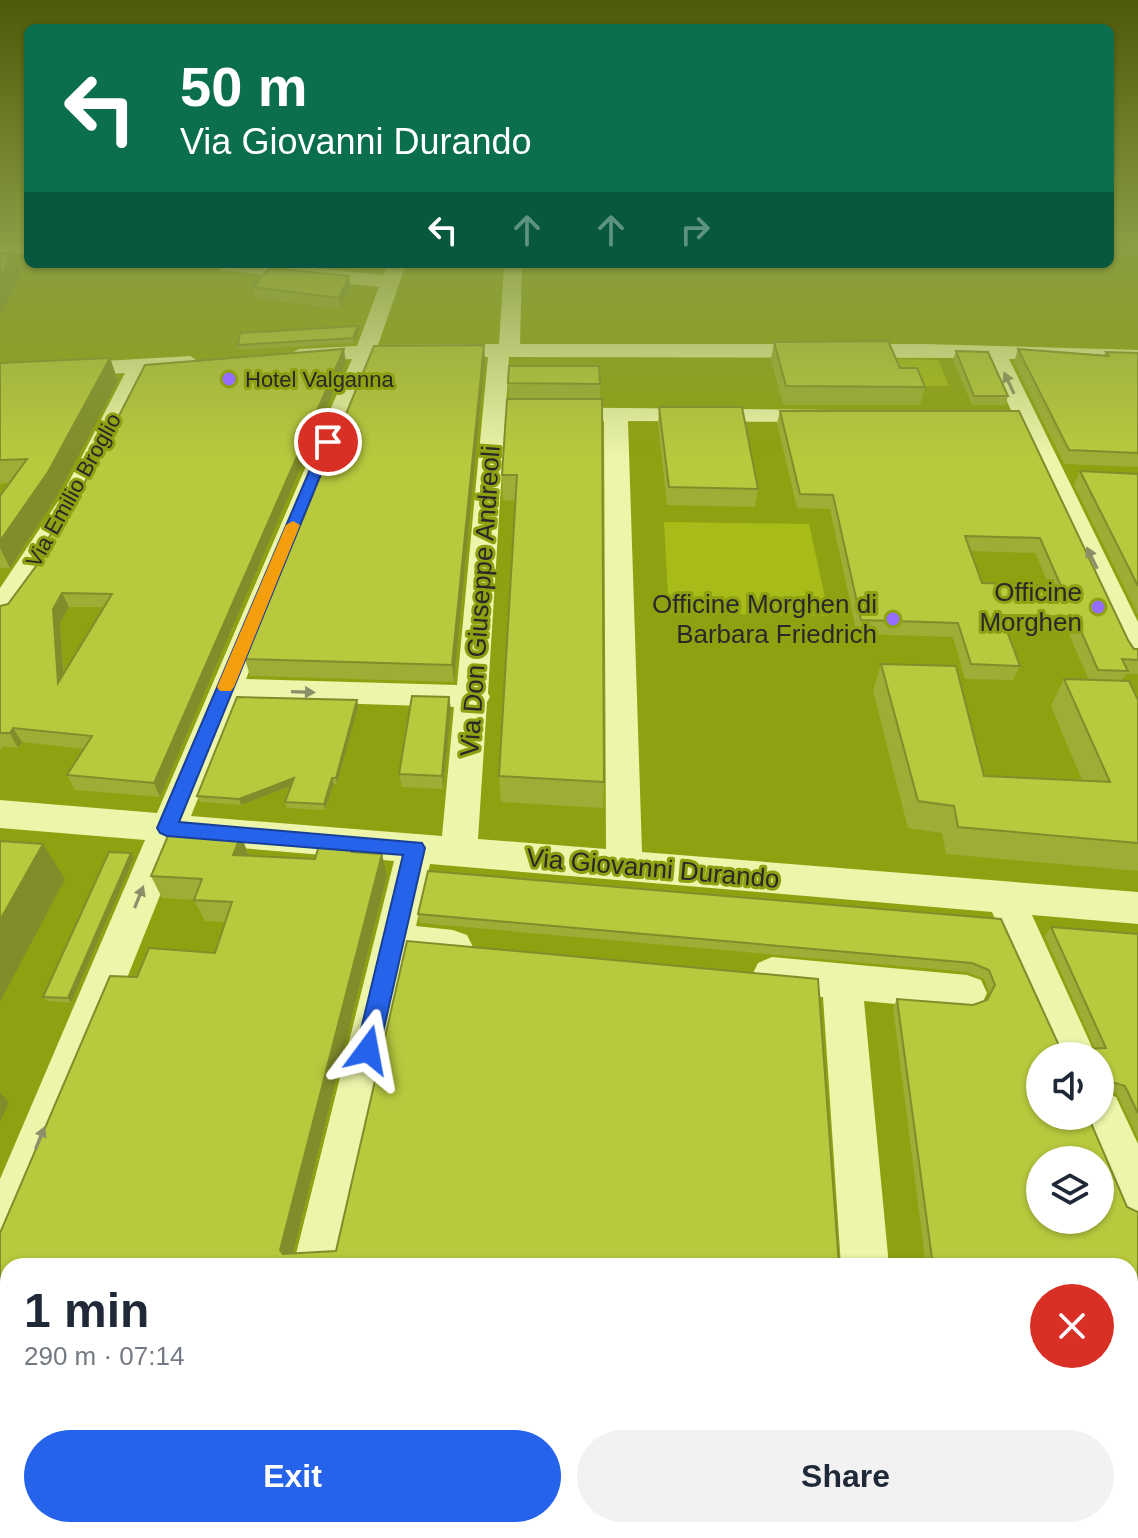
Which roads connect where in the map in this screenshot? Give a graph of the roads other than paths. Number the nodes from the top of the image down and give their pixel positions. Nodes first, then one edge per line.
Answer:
1 (379, 313) edge
2 (508, 313) edge
3 (504, 350) junction
4 (365, 351) junction
5 (994, 351) junction
6 (1138, 356) edge
7 (275, 357) edge
8 (215, 361) edge
9 (140, 366) junction
10 (0, 374) edge
11 (494, 414) junction
12 (616, 414) junction
13 (848, 415) edge
14 (996, 415) edge
15 (1025, 415) junction
16 (1051, 474) junction
17 (1080, 475) edge
18 (0, 610) edge
19 (1138, 653) edge
20 (225, 689) junction
21 (474, 697) junction
22 (0, 814) edge
23 (167, 828) junction
24 (415, 848) junction
25 (459, 852) junction
26 (624, 861) dead end
27 (1005, 898) junction
28 (1138, 908) edge
29 (393, 941) junction
30 (486, 950) edge
31 (734, 972) edge
32 (842, 982) junction
33 (967, 993) dead end
34 (1069, 1042) edge
35 (1108, 1130) edge
36 (1138, 1196) edge
37 (0, 1236) edge
38 (319, 1258) edge
39 (864, 1258) edge

1 - 4 street
2 - 3 street, Via Don Giuseppe Andreoli
3 - 4 street
3 - 5 street
3 - 11 street, Via Don Giuseppe Andreoli
4 - 7 street
4 - 20 street
5 - 6 street
15 -> 5 street
8 - 9 street
9 - 10 street
9 - 18 street, Via Emilio Broglio
11 - 12 street
11 - 21 street, Via Don Giuseppe Andreoli
12 - 13 street
12 - 26 street
14 - 15 street
15 - 16 street
16 - 17 street
19 -> 16 street
20 -> 21 street
20 - 23 street
21 - 25 street, Via Don Giuseppe Andreoli
22 - 23 street, Via Giovanni Durando
23 - 24 street, Via Giovanni Durando
37 -> 23 street
24 - 25 street, Via Giovanni Durando
24 - 29 street
25 - 27 street, Via Giovanni Durando
27 - 28 street, Via Giovanni Durando
27 - 34 street
29 - 30 street
29 - 38 street
31 - 32 street
32 - 33 street
32 - 39 street
35 - 36 street

